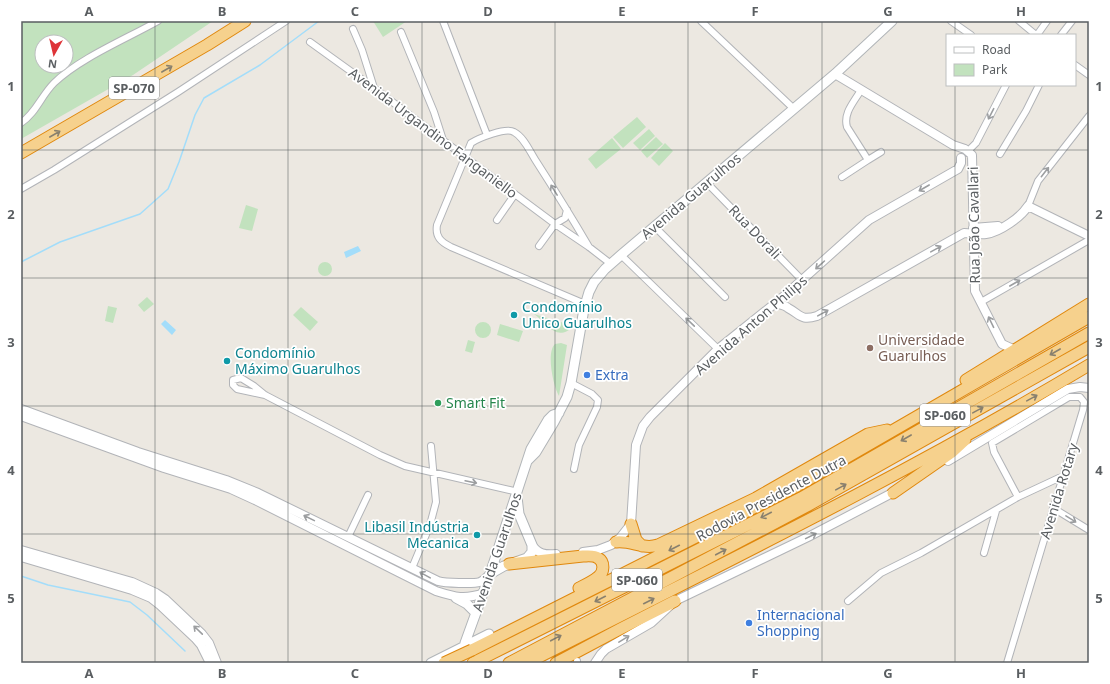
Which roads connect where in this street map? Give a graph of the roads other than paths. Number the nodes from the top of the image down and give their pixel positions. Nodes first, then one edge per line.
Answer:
1 (158, 21) edge
2 (245, 21) edge
3 (286, 21) edge
4 (443, 21) edge
5 (701, 21) edge
6 (892, 21) edge
7 (951, 21) edge
8 (1019, 21) edge
9 (1047, 21) edge
10 (1072, 21) edge
11 (353, 28) dead end
12 (401, 32) dead end
13 (970, 34) edge
14 (1034, 34) edge
15 (1062, 34) edge
16 (310, 42) dead end
17 (1076, 66) edge
18 (835, 74) junction
19 (1089, 75) edge
20 (1005, 86) edge
21 (1038, 86) edge
22 (374, 88) junction
23 (860, 90) junction
24 (794, 109) junction
25 (1089, 116) edge
26 (21, 123) edge
27 (488, 135) junction
28 (443, 140) junction
29 (953, 145) junction
30 (881, 152) dead end
31 (21, 153) edge
32 (970, 154) junction
33 (1000, 154) dead end
34 (465, 157) junction
35 (961, 158) junction
36 (868, 160) junction
37 (958, 168) junction
38 (972, 175) junction
39 (842, 177) dead end
40 (707, 183) junction
41 (21, 189) edge
42 (515, 194) junction
43 (1028, 206) junction
44 (567, 210) junction
45 (497, 220) dead end
46 (555, 224) junction
47 (655, 227) junction
48 (973, 231) junction
49 (1089, 236) edge
50 (1089, 240) edge
51 (539, 246) dead end
52 (589, 247) junction
53 (621, 255) junction
54 (611, 264) junction
55 (803, 281) junction
56 (726, 297) dead end
57 (783, 298) junction
58 (981, 302) junction
59 (776, 303) junction
60 (584, 304) junction
61 (1089, 304) edge
62 (788, 307) junction
63 (1089, 317) edge
64 (1089, 333) edge
65 (1089, 347) edge
66 (718, 349) junction
67 (1015, 350) junction
68 (1089, 365) edge
69 (571, 383) junction
70 (1089, 388) edge
71 (265, 395) junction
72 (21, 409) edge
73 (21, 416) edge
74 (913, 418) junction
75 (900, 427) junction
76 (974, 431) junction
77 (431, 446) dead end
78 (574, 468) dead end
79 (433, 474) junction
80 (1063, 476) junction
81 (893, 493) junction
82 (517, 494) junction
83 (368, 495) dead end
84 (1018, 497) junction
85 (1053, 508) junction
86 (996, 511) junction
87 (631, 524) junction
88 (524, 528) junction
89 (504, 529) junction
90 (1089, 530) edge
91 (348, 537) junction
92 (616, 542) junction
93 (532, 545) junction
94 (642, 546) junction
95 (21, 550) edge
96 (377, 551) junction
97 (984, 553) dead end
98 (21, 557) edge
99 (372, 560) junction
100 (509, 564) junction
101 (412, 568) junction
102 (490, 574) junction
103 (439, 582) junction
104 (436, 591) junction
105 (484, 593) junction
106 (456, 598) junction
107 (675, 601) junction
108 (848, 601) dead end
109 (476, 613) junction
110 (489, 634) junction
111 (472, 647) junction
112 (210, 663) edge
113 (217, 663) edge
114 (431, 663) edge
115 (444, 663) edge
116 (473, 663) edge
117 (509, 663) edge
118 (527, 663) edge
119 (556, 663) edge
120 (595, 663) edge
121 (1007, 663) edge

1 - 26 street
31 -> 2 highway, SP-070
3 - 41 street
4 - 27 street
5 - 24 street
6 - 18 main road, Avenida Guarulhos
7 - 13 street
8 - 14 street
9 - 14 street
10 - 15 street
11 - 22 street
12 - 28 street
16 - 22 street, Avenida Urgandino Fanganiello
17 - 19 street
18 - 23 street, Rua João Cavallari
18 - 24 main road, Avenida Guarulhos
20 -> 32 street
21 - 33 street
22 - 28 street, Avenida Urgandino Fanganiello
23 - 29 street, Rua João Cavallari
23 - 36 street
24 - 40 main road, Avenida Guarulhos
43 -> 25 street
27 - 34 street
44 -> 27 street
28 - 34 street, Avenida Urgandino Fanganiello
29 - 32 street, Rua João Cavallari
29 - 35 street, Rua João Cavallari
30 - 36 street
32 - 35 street
32 - 38 street, Rua João Cavallari
34 - 42 street, Avenida Urgandino Fanganiello
34 - 60 street
35 - 37 street
36 - 39 street
37 - 38 street
37 -> 55 street, Avenida Anton Philips
38 - 48 street, Rua João Cavallari
40 - 47 main road, Avenida Guarulhos
40 - 55 street, Rua Dorali
42 - 45 street
42 - 46 street, Avenida Urgandino Fanganiello
43 - 48 street
43 - 49 street
44 - 46 street
44 - 52 street
46 - 51 street
46 - 52 street, Avenida Urgandino Fanganiello
47 - 53 main road, Avenida Guarulhos
47 - 56 street
48 - 58 street, Rua João Cavallari
62 -> 48 street
58 -> 50 street
52 - 54 street, Avenida Urgandino Fanganiello
53 - 54 main road, Avenida Guarulhos
66 -> 53 street
54 - 60 main road, Avenida Guarulhos
55 - 57 street, Avenida Anton Philips
57 - 59 street, Avenida Anton Philips
57 - 62 street
67 -> 58 street, Rua João Cavallari
59 - 62 street
59 - 66 street, Avenida Anton Philips
60 - 69 main road, Avenida Guarulhos
61 - 67 highway
63 - 74 highway, Rodovia Presidente Dutra / SP-060
64 -> 116 highway, Rodovia Presidente Dutra / SP-060
117 -> 65 highway, Rodovia Presidente Dutra / SP-060
66 - 87 street, Avenida Anton Philips
67 - 74 highway
76 -> 68 highway, SP-060
69 - 78 street
69 - 82 main road, Avenida Guarulhos
70 - 81 street
71 - 71 street
71 - 79 street
91 -> 72 street
73 - 99 street
74 - 75 highway, Rodovia Presidente Dutra / SP-060
75 - 94 highway
75 -> 111 highway, Rodovia Presidente Dutra / SP-060
76 - 81 highway
118 -> 76 highway, SP-060
77 - 79 street
79 -> 82 street
79 - 101 street
80 - 84 street
80 - 84 street, Avenida Rotary
80 - 85 street, Avenida Rotary
107 -> 81 street
82 - 88 main road
82 - 89 main road, Avenida Guarulhos
83 - 91 street
84 - 86 street
85 -> 90 street
85 - 121 street, Avenida Rotary
86 - 97 street
86 - 108 street
87 - 92 street
87 - 94 highway
88 - 89 main road
88 - 93 main road
89 - 102 main road, Avenida Guarulhos
91 - 96 street
92 - 93 street
92 - 94 highway
93 - 100 main road
113 -> 95 street
96 - 99 street
96 - 101 street
98 - 112 street
99 - 104 street
100 - 102 main road
100 - 110 highway
103 -> 101 street
102 - 103 street
102 - 105 main road, Avenida Guarulhos
103 - 104 street
104 - 106 street
105 - 106 street
105 - 109 main road, Avenida Guarulhos
106 - 109 main road
107 - 119 highway
120 -> 107 street
109 - 111 main road, Avenida Guarulhos
110 - 111 highway
110 - 114 main road
111 - 115 highway, Rodovia Presidente Dutra / SP-060, bridge

